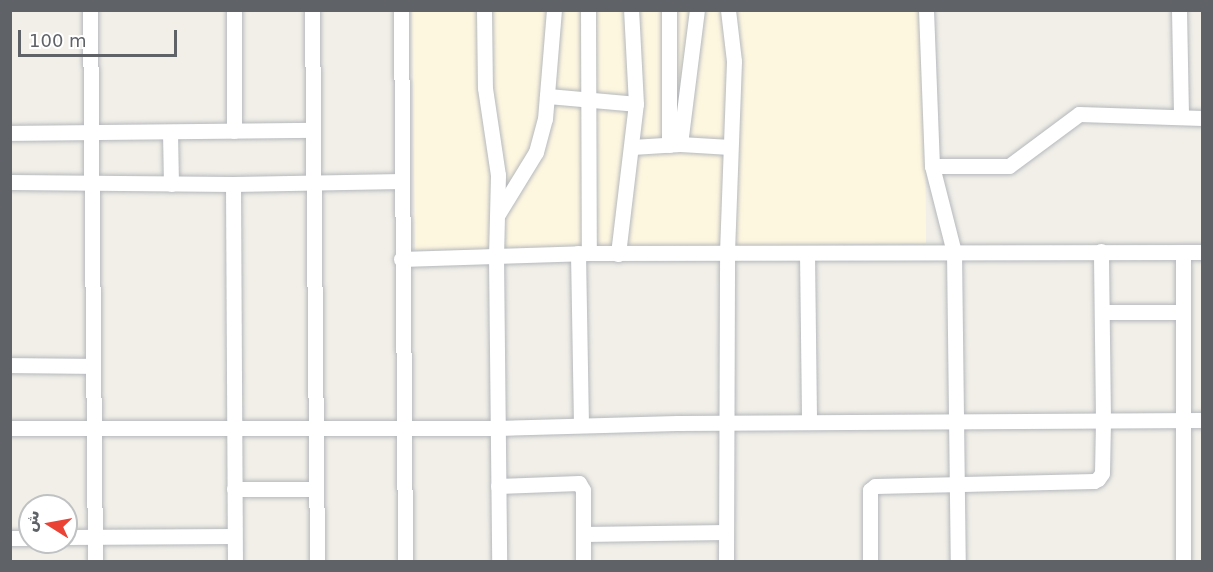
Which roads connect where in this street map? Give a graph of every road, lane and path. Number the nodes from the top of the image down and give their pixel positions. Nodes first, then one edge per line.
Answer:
1 (90, 10) edge
2 (234, 10) edge
3 (312, 10) edge
4 (401, 10) edge
5 (484, 10) edge
6 (554, 10) edge
7 (588, 10) edge
8 (632, 10) edge
9 (669, 10) edge
10 (697, 10) edge
11 (729, 10) edge
12 (926, 10) edge
13 (1179, 10) edge
14 (547, 96) junction
15 (587, 100) junction
16 (636, 104) junction
17 (1181, 117) junction
18 (1203, 118) edge
19 (313, 130) junction
20 (234, 131) junction
21 (91, 132) junction
22 (170, 132) junction
23 (10, 134) edge
24 (674, 144) junction
25 (632, 147) junction
26 (730, 147) junction
27 (932, 166) junction
28 (402, 181) junction
29 (10, 182) edge
30 (91, 183) junction
31 (171, 184) junction
32 (232, 184) junction
33 (313, 184) junction
34 (497, 215) junction
35 (1101, 251) junction
36 (727, 252) junction
37 (954, 252) junction
38 (1183, 252) junction
39 (1203, 252) edge
40 (583, 253) junction
41 (807, 253) junction
42 (618, 254) junction
43 (496, 255) junction
44 (401, 259) junction
45 (1102, 312) junction
46 (1183, 312) junction
47 (10, 365) edge
48 (93, 366) junction
49 (1103, 420) junction
50 (1183, 420) junction
51 (1203, 420) edge
52 (957, 421) junction
53 (728, 422) junction
54 (809, 422) junction
55 (581, 425) junction
56 (94, 427) junction
57 (10, 428) edge
58 (403, 428) junction
59 (497, 428) junction
60 (234, 429) junction
61 (315, 429) junction
62 (958, 485) junction
63 (498, 486) junction
64 (234, 489) junction
65 (316, 489) junction
66 (726, 532) junction
67 (583, 534) junction
68 (234, 536) junction
69 (78, 537) edge
70 (95, 537) junction
71 (95, 561) edge
72 (235, 561) edge
73 (317, 561) edge
74 (405, 561) edge
75 (499, 561) edge
76 (583, 561) edge
77 (726, 561) edge
78 (870, 561) edge
79 (958, 561) edge
80 (1183, 561) edge

1 - 21 street
2 - 20 street
3 - 19 street
4 - 28 street
5 - 34 street
6 - 14 street
7 - 15 street
8 - 16 street
9 - 24 street
10 - 24 street
11 - 26 street
12 - 27 street
13 - 17 street
14 - 15 street
14 - 34 street
15 - 16 street
15 - 40 street
16 - 25 street
17 - 18 street
17 - 27 street
19 - 20 street
19 - 33 street
20 - 22 street
21 - 22 street
21 - 23 street
21 - 30 street
22 - 31 street
24 - 25 street
24 - 26 street
25 - 42 street
26 - 36 street
27 - 37 street
28 - 33 street
28 - 44 street
29 - 30 street
30 - 31 street
30 - 48 street
31 - 32 street
32 - 33 street
32 - 60 street
33 - 61 street
34 - 43 street
35 - 37 street
35 - 38 street
35 - 45 street
36 - 41 street
36 - 42 street
36 - 53 street
37 - 41 street
37 - 52 street
38 - 39 street
38 - 46 street
40 - 42 street
40 - 43 street
40 - 55 street
41 - 54 street
43 - 44 street
43 - 59 street
44 - 58 street
45 - 46 street
45 - 49 street
46 - 50 street
47 - 48 street
48 - 56 street
49 - 50 street
49 - 52 street
49 - 62 street
50 - 51 street
50 - 80 street
52 - 54 street
52 - 62 street
53 - 54 street
53 - 55 street
53 - 66 street
55 - 59 street
56 - 57 street
56 - 60 street
56 - 70 street
58 - 59 street
58 - 61 street
58 - 74 street
59 - 63 street
60 - 61 street
60 - 64 street
61 - 65 street
62 - 78 street
62 - 79 street
63 - 67 street
63 - 75 street
64 - 65 street
64 - 68 street
65 - 73 street
66 - 67 street
66 - 77 street
67 - 76 street
68 - 70 street
68 - 72 street
69 - 70 street
70 - 71 street

